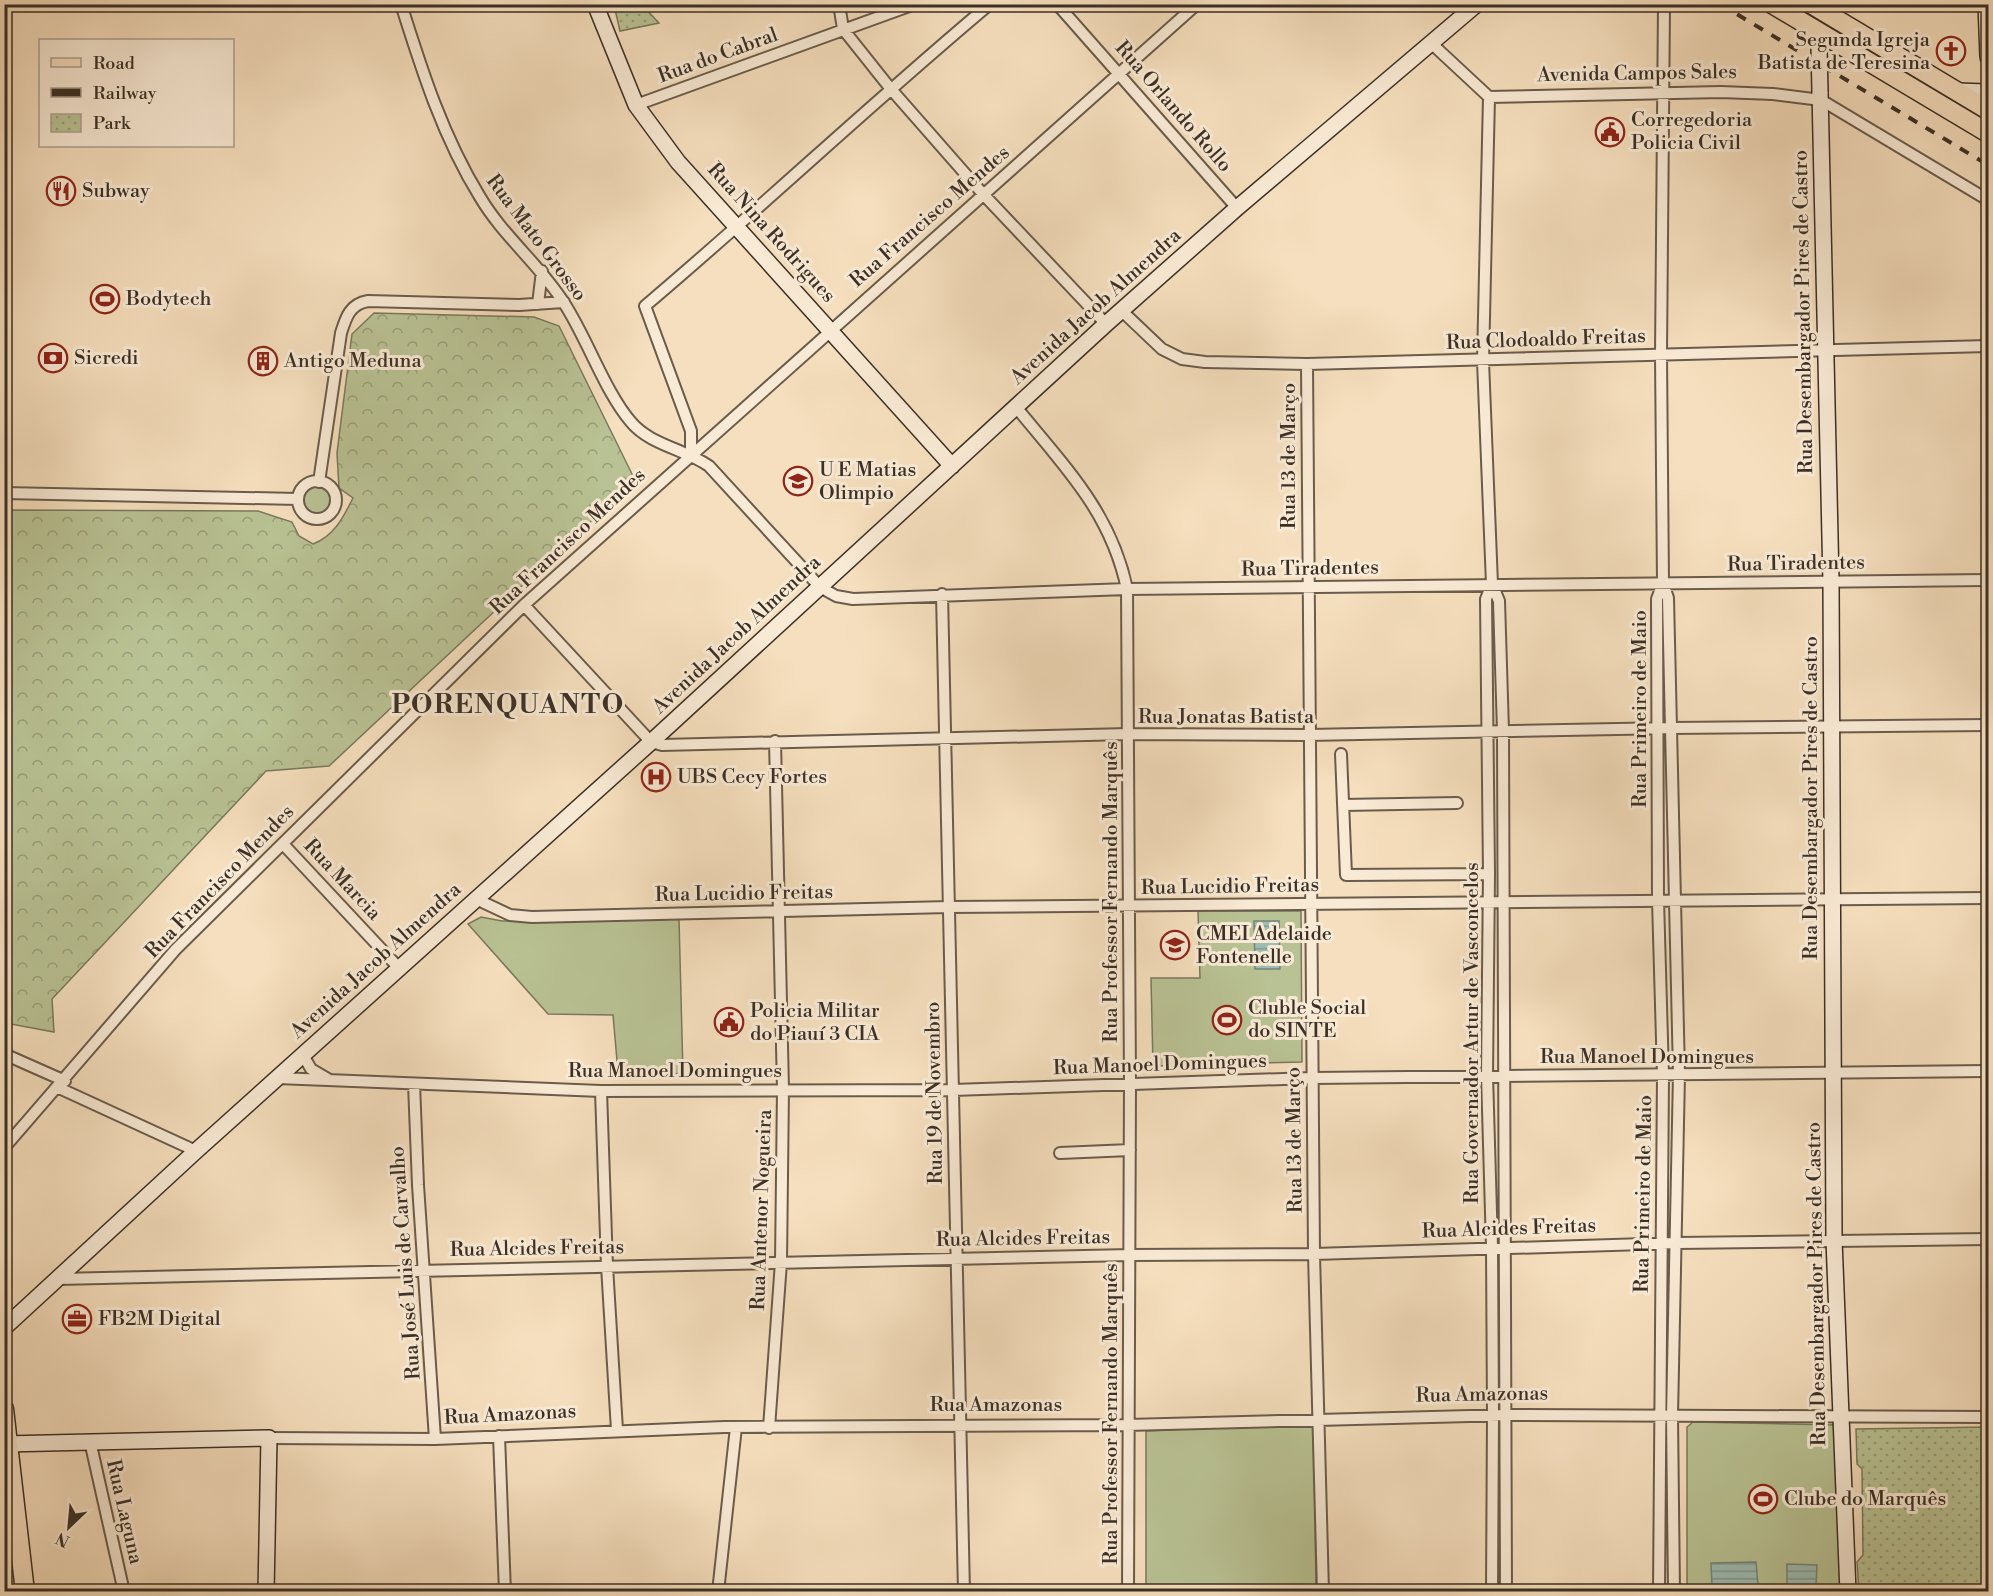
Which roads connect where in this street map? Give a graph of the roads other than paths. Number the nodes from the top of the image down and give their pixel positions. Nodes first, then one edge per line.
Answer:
1 (401, 4) edge
2 (595, 4) edge
3 (839, 4) edge
4 (915, 4) edge
5 (990, 4) edge
6 (1057, 4) edge
7 (1197, 4) edge
8 (1477, 4) edge
9 (1772, 4) edge
10 (1986, 4) edge
11 (1814, 5) edge
12 (1664, 6) edge
13 (843, 29) junction
14 (1818, 40) junction
15 (1431, 43) junction
16 (1989, 57) edge
17 (1120, 74) junction
18 (890, 88) junction
19 (1955, 91) junction
20 (1989, 92) edge
21 (1665, 93) junction
22 (1820, 96) junction
23 (1489, 97) junction
24 (636, 105) junction
25 (1989, 110) edge
26 (1989, 133) edge
27 (983, 194) junction
28 (1989, 200) edge
29 (1237, 208) junction
30 (738, 227) junction
31 (542, 271) junction
32 (564, 302) junction
33 (537, 304) junction
34 (1122, 311) junction
35 (1106, 324) junction
36 (830, 329) junction
37 (1989, 346) edge
38 (1826, 350) junction
39 (1661, 355) junction
40 (1483, 361) junction
41 (1307, 364) junction
42 (1016, 407) junction
43 (691, 454) junction
44 (952, 466) junction
45 (319, 482) junction
46 (4, 493) edge
47 (298, 499) junction
48 (1989, 580) edge
49 (1831, 582) junction
50 (1663, 583) junction
51 (1492, 584) junction
52 (820, 587) junction
53 (1308, 588) junction
54 (1127, 589) junction
55 (942, 594) junction
56 (524, 605) junction
57 (1989, 725) edge
58 (1832, 727) junction
59 (1658, 728) junction
60 (1671, 728) junction
61 (1503, 731) junction
62 (1487, 733) junction
63 (1128, 734) junction
64 (1308, 735) junction
65 (945, 737) junction
66 (775, 741) junction
67 (651, 742) junction
68 (1341, 754) dead end
69 (1457, 803) dead end
70 (1343, 805) junction
71 (283, 844) junction
72 (1489, 874) junction
73 (476, 898) junction
74 (1989, 898) edge
75 (1675, 899) junction
76 (1833, 899) junction
77 (1659, 900) junction
78 (1489, 903) junction
79 (1503, 903) junction
80 (1310, 904) junction
81 (1129, 906) junction
82 (949, 907) junction
83 (778, 911) junction
84 (1677, 957) junction
85 (1660, 958) junction
86 (399, 968) junction
87 (4, 1054) edge
88 (303, 1055) junction
89 (1989, 1071) edge
90 (1679, 1074) junction
91 (1834, 1074) junction
92 (1487, 1075) junction
93 (1503, 1075) junction
94 (1663, 1075) junction
95 (277, 1078) junction
96 (1312, 1078) junction
97 (334, 1081) junction
98 (1130, 1083) junction
99 (62, 1084) junction
100 (414, 1084) junction
101 (783, 1089) junction
102 (953, 1090) junction
103 (601, 1091) junction
104 (4, 1148) edge
105 (1130, 1150) junction
106 (196, 1151) junction
107 (1060, 1153) dead end
108 (1989, 1239) edge
109 (1834, 1240) junction
110 (1660, 1243) junction
111 (1677, 1243) junction
112 (1506, 1246) junction
113 (1492, 1247) junction
114 (1314, 1254) junction
115 (1130, 1255) junction
116 (956, 1259) junction
117 (781, 1262) junction
118 (607, 1266) junction
119 (426, 1270) junction
120 (58, 1279) junction
121 (4, 1328) edge
122 (4, 1408) edge
123 (1493, 1415) junction
124 (1508, 1415) junction
125 (1659, 1416) junction
126 (1672, 1416) junction
127 (1320, 1418) junction
128 (1989, 1418) edge
129 (1841, 1419) junction
130 (1127, 1425) junction
131 (960, 1426) junction
132 (736, 1427) junction
133 (770, 1428) junction
134 (617, 1430) junction
135 (499, 1436) junction
136 (269, 1438) junction
137 (435, 1439) junction
138 (90, 1441) junction
139 (7, 1444) edge
140 (1659, 1542) junction
141 (1674, 1543) junction
142 (25, 1592) edge
143 (124, 1592) edge
144 (266, 1592) edge
145 (505, 1592) edge
146 (717, 1592) edge
147 (964, 1592) edge
148 (1128, 1592) edge
149 (1323, 1592) edge
150 (1492, 1592) edge
151 (1506, 1592) edge
152 (1659, 1592) edge
153 (1674, 1592) edge
154 (1848, 1592) edge

1 - 31 street, Rua Mato Grosso
2 - 24 street, Rua Nina Rodrigues
3 - 13 street
4 - 13 street, Rua do Cabral
5 - 18 street
6 - 17 street, Rua Orlando Rollo
7 - 17 street, Rua Francisco Mendes
8 - 15 street, Avenida Jacob Almendra
9 - 14 main road
10 - 16 street
11 - 14 street, Rua Desembargador Pires de Castro
11 - 19 main road
12 - 21 street, Rua Primeiro de Maio
13 - 18 street
13 - 24 street, Rua do Cabral
14 - 22 street, Rua Desembargador Pires de Castro, bridge
14 - 26 main road
15 - 23 street
15 - 29 street, Avenida Jacob Almendra
17 - 27 street, Rua Francisco Mendes
17 - 29 street, Rua Orlando Rollo
18 - 27 street
18 - 30 street
19 - 20 street
19 - 25 main road
21 - 22 street, Avenida Campos Sales
21 - 23 street, Avenida Campos Sales
21 - 39 street, Rua Primeiro de Maio
22 - 28 street
22 - 38 street, Rua Desembargador Pires de Castro
23 - 40 street, Rua Governador Artur de Vasconcelos
24 - 30 street, Rua Nina Rodrigues
27 - 35 street
27 - 36 street, Rua Francisco Mendes
29 - 34 street, Avenida Jacob Almendra
30 - 36 street, Rua Nina Rodrigues
30 - 43 street
31 - 32 street, Rua Mato Grosso
31 - 33 street
32 - 33 street
32 - 43 street, Rua Mato Grosso
33 - 45 street
34 - 35 street, Avenida Jacob Almendra
34 - 41 street, Rua Clodoaldo Freitas
35 - 42 street, Avenida Jacob Almendra
36 - 43 street, Rua Francisco Mendes
36 - 44 street, Rua Nina Rodrigues
37 - 38 street, Rua Clodoaldo Freitas
38 - 39 street, Rua Clodoaldo Freitas
38 - 49 street, Rua Desembargador Pires de Castro
39 - 40 street, Rua Clodoaldo Freitas
39 - 50 street, Rua Primeiro de Maio
40 - 41 street, Rua Clodoaldo Freitas
40 - 51 street, Rua Governador Artur de Vasconcelos
41 - 53 street, Rua 13 de Março
42 - 44 street, Avenida Jacob Almendra
42 - 54 street, Rua Professor Fernando Marquês
43 - 52 street, Rua Tiradentes
43 - 56 street, Rua Francisco Mendes
44 - 52 street, Avenida Jacob Almendra
45 - 47 street
45 - 47 street
46 - 47 street
48 - 49 street, Rua Tiradentes
49 - 50 street, Rua Tiradentes
49 - 58 street, Rua Desembargador Pires de Castro
50 - 51 street, Rua Tiradentes
50 - 59 street, Rua Primeiro de Maio
50 - 60 street, Rua Primeiro de Maio
51 - 53 street, Rua Tiradentes
51 - 61 street, Rua Governador Artur de Vasconcelos
51 - 62 street, Rua Governador Artur de Vasconcelos
52 - 55 street, Rua Tiradentes
52 - 67 street, Avenida Jacob Almendra
53 - 54 street, Rua Tiradentes
53 - 64 street, Rua 13 de Março
54 - 55 street, Rua Tiradentes
54 - 63 street, Rua Professor Fernando Marquês
55 - 65 street, Rua 19 de Novembro
56 - 67 street
56 - 71 street, Rua Francisco Mendes
57 - 58 street, Rua Jonatas Batista
58 - 60 street, Rua Jonatas Batista
58 - 76 street, Rua Desembargador Pires de Castro
59 - 60 street, Rua Jonatas Batista
59 - 61 street, Rua Jonatas Batista
59 - 77 street, Rua Primeiro de Maio
60 - 75 street, Rua Primeiro de Maio
61 - 62 street, Rua Jonatas Batista
61 - 79 street, Rua Governador Artur de Vasconcelos
62 - 64 street, Rua Jonatas Batista
62 - 72 street, Rua Governador Artur de Vasconcelos
63 - 64 street, Rua Jonatas Batista
63 - 65 street, Rua Jonatas Batista
63 - 81 street, Rua Professor Fernando Marquês
64 - 80 street, Rua 13 de Março
65 - 66 street, Rua Jonatas Batista
65 - 82 street, Rua 19 de Novembro
66 - 67 street, Rua Jonatas Batista
66 - 83 street, Rua Antenor Nogueira
67 - 73 street, Avenida Jacob Almendra
68 - 70 street
69 - 70 street
70 - 72 street
71 - 86 street, Rua Marcia
71 - 99 street, Rua Francisco Mendes
72 - 78 street, Rua Governador Artur de Vasconcelos
73 - 83 street, Rua Lucidio Freitas
73 - 86 street, Avenida Jacob Almendra
74 - 76 street, Rua Lucidio Freitas
75 - 76 street, Rua Lucidio Freitas
75 - 77 street, Rua Lucidio Freitas
75 - 84 street, Rua Primeiro de Maio
76 - 91 street, Rua Desembargador Pires de Castro
77 - 79 street, Rua Lucidio Freitas
77 - 85 street, Rua Primeiro de Maio
78 - 79 street, Rua Lucidio Freitas
78 - 80 street, Rua Lucidio Freitas
78 - 92 street, Rua Governador Artur de Vasconcelos
79 - 93 street, Rua Governador Artur de Vasconcelos
80 - 81 street, Rua Lucidio Freitas
80 - 96 street, Rua 13 de Março
81 - 82 street, Rua Lucidio Freitas
81 - 98 street, Rua Professor Fernando Marquês
82 - 83 street, Rua Lucidio Freitas
82 - 102 street, Rua 19 de Novembro
83 - 101 street, Rua Antenor Nogueira
84 - 85 street
84 - 90 street, Rua Primeiro de Maio
85 - 94 street, Rua Primeiro de Maio
86 - 88 street, Avenida Jacob Almendra
87 - 99 street
88 - 95 street, Avenida Jacob Almendra
88 - 97 street, Rua Manoel Domingues
89 - 91 street, Rua Manoel Domingues
90 - 91 street, Rua Manoel Domingues
90 - 94 street, Rua Manoel Domingues
90 - 111 street, Rua Primeiro de Maio
91 - 109 street, Rua Desembargador Pires de Castro
92 - 93 street, Rua Manoel Domingues
92 - 96 street, Rua Manoel Domingues
92 - 113 street, Rua Governador Artur de Vasconcelos
93 - 94 street, Rua Manoel Domingues
93 - 112 street, Rua Governador Artur de Vasconcelos
94 - 110 street, Rua Primeiro de Maio
95 - 97 street, Rua Manoel Domingues
95 - 106 street, Avenida Jacob Almendra
96 - 98 street, Rua Manoel Domingues
96 - 114 street, Rua 13 de Março
97 - 100 street, Rua Manoel Domingues
98 - 102 street, Rua Manoel Domingues
98 - 105 street, Rua Professor Fernando Marquês
99 - 104 street, Rua Francisco Mendes
99 - 106 street
100 - 103 street, Rua Manoel Domingues
100 - 119 street, Rua José Luis de Carvalho
101 - 102 street, Rua Manoel Domingues
101 - 103 street, Rua Manoel Domingues
101 - 117 street, Rua Antenor Nogueira
102 - 116 street, Rua 19 de Novembro
103 - 118 street
105 - 107 street
105 - 115 street, Rua Professor Fernando Marquês
106 - 120 street, Avenida Jacob Almendra
108 - 109 street, Rua Alcides Freitas
109 - 111 street, Rua Alcides Freitas
109 - 129 street, Rua Desembargador Pires de Castro
110 - 111 street, Rua Alcides Freitas
110 - 112 street, Rua Alcides Freitas
110 - 125 street, Rua Primeiro de Maio
111 - 126 street, Rua Primeiro de Maio
112 - 113 street, Rua Alcides Freitas
112 - 124 street, Rua Governador Artur de Vasconcelos
113 - 114 street, Rua Alcides Freitas
113 - 123 street, Rua Governador Artur de Vasconcelos
114 - 115 street, Rua Alcides Freitas
114 - 127 street, Rua 13 de Março
115 - 116 street, Rua Alcides Freitas
115 - 130 street, Rua Professor Fernando Marquês
116 - 117 street, Rua Alcides Freitas
116 - 131 street, Rua 19 de Novembro
117 - 118 street, Rua Alcides Freitas
117 - 133 street, Rua Antenor Nogueira
118 - 119 street, Rua Alcides Freitas
118 - 134 street
119 - 120 street, Rua Alcides Freitas
119 - 137 street, Rua José Luis de Carvalho
120 - 121 street, Avenida Jacob Almendra
122 - 139 main road
123 - 124 street, Rua Amazonas
123 - 127 street, Rua Amazonas
123 - 150 street, Rua Governador Artur de Vasconcelos
124 - 125 street, Rua Amazonas
124 - 151 street, Rua Governador Artur de Vasconcelos
125 - 126 street, Rua Amazonas
125 - 140 street, Rua Primeiro de Maio
126 - 129 street, Rua Amazonas
126 - 141 street, Rua Primeiro de Maio
127 - 130 street, Rua Amazonas
127 - 149 street, Rua 13 de Março
128 - 129 street, Rua Amazonas
129 - 154 street, Rua Desembargador Pires de Castro
130 - 131 street, Rua Amazonas
130 - 148 street, Rua Professor Fernando Marquês
131 - 133 street, Rua Amazonas
131 - 147 street, Rua 19 de Novembro
132 - 133 street, Rua Amazonas
132 - 134 street, Rua Amazonas
132 - 146 street
134 - 135 street, Rua Amazonas
135 - 137 street, Rua Amazonas
135 - 145 street
136 - 137 street, Rua Amazonas
136 - 138 street, Rua Amazonas
136 - 144 street
138 - 139 street, Rua Amazonas
138 - 143 street, Rua Laguna
139 - 142 main road
140 - 141 street
140 - 152 street, Rua Primeiro de Maio
141 - 153 street, Rua Primeiro de Maio

